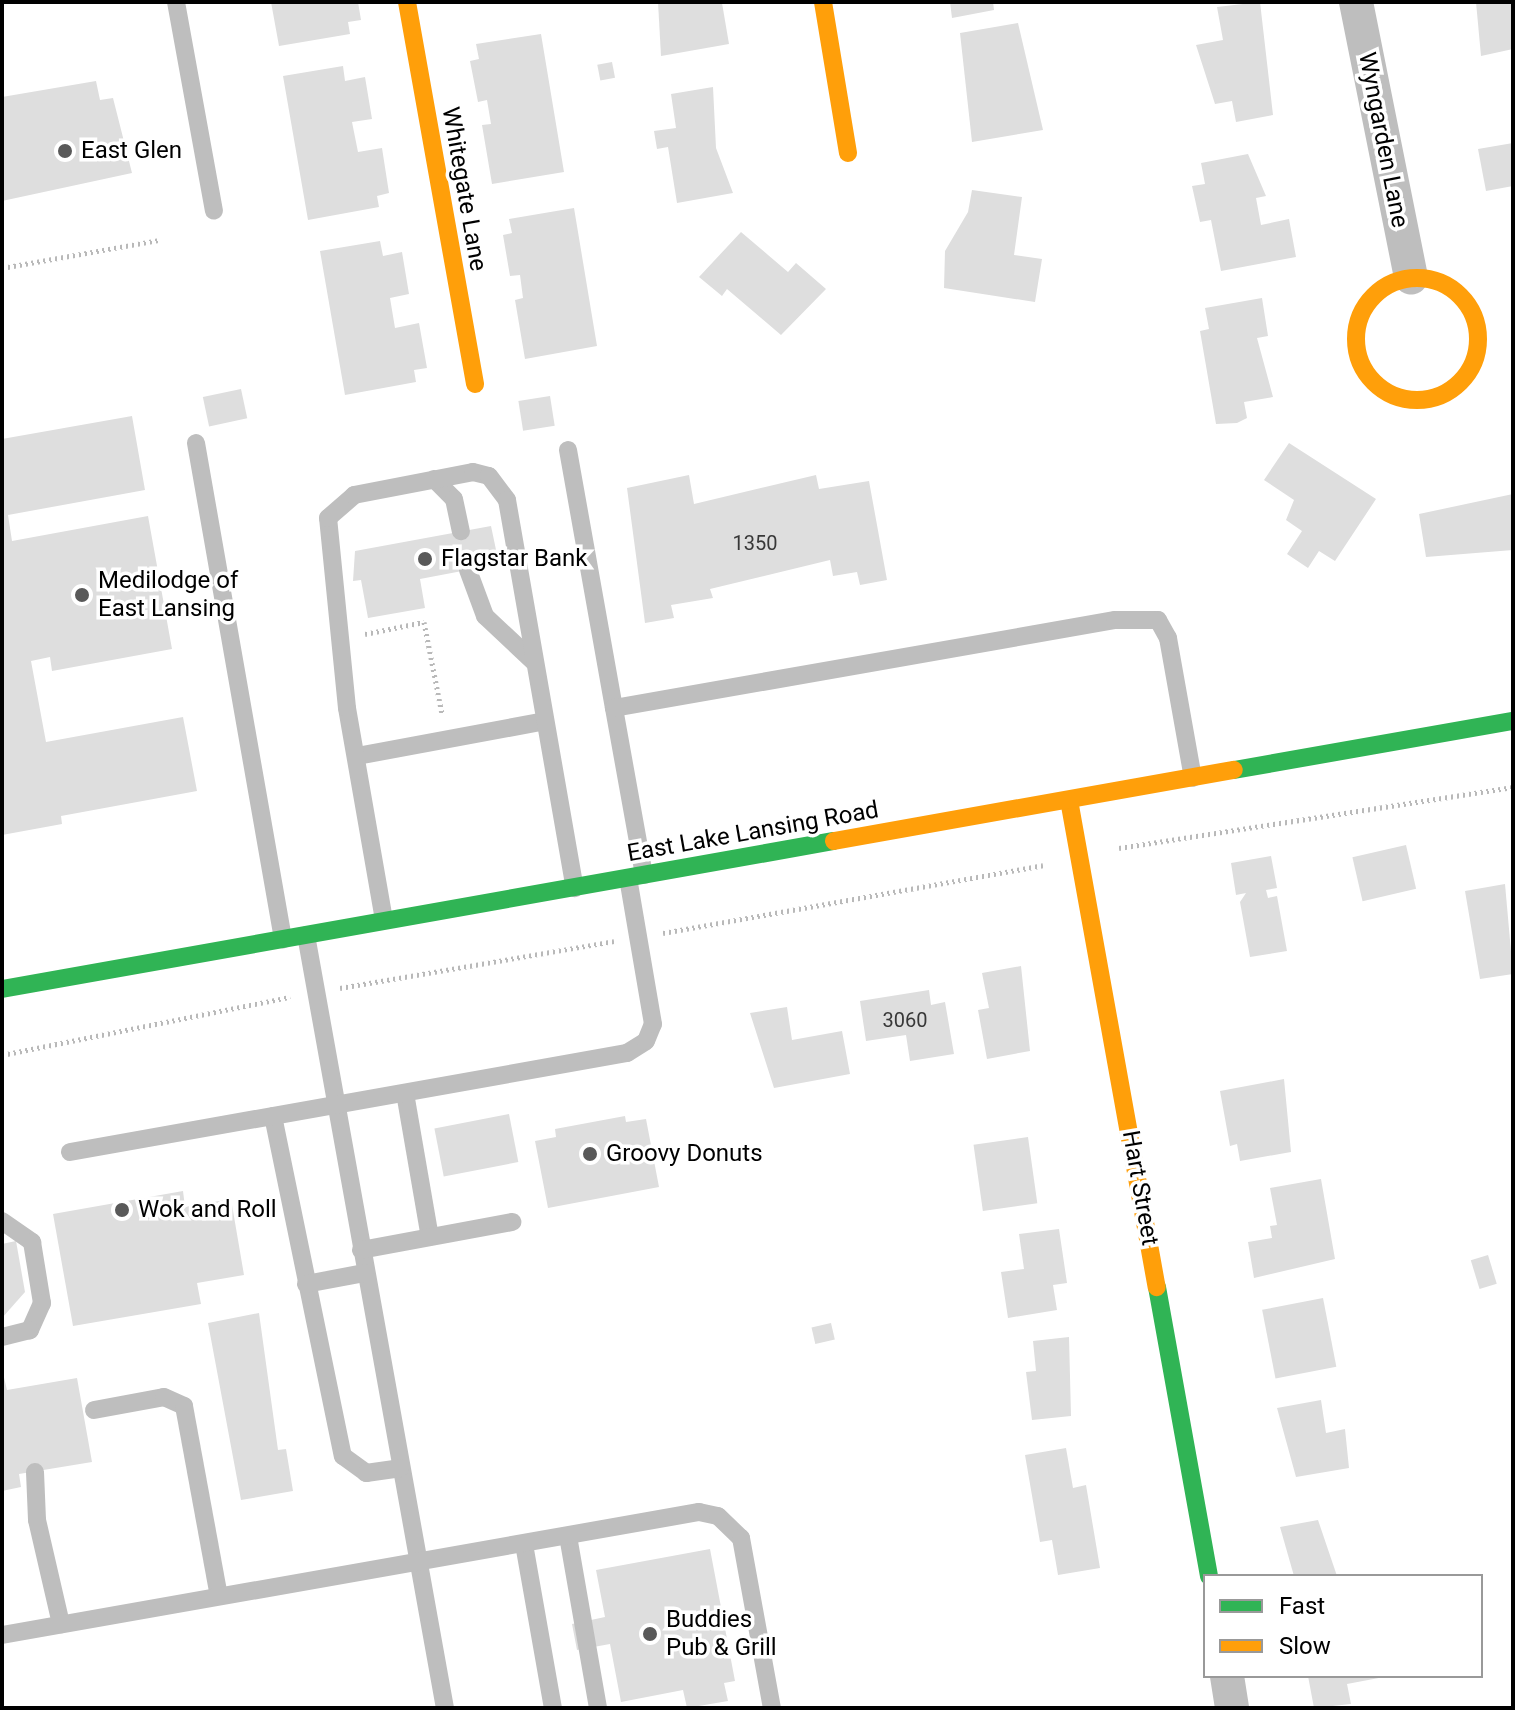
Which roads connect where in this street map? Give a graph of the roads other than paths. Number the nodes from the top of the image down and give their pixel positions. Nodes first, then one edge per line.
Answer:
1 (176, 2) edge
2 (407, 2) edge
3 (823, 2) edge
4 (1356, 2) edge
5 (848, 153) dead end
6 (214, 211) dead end
7 (1411, 278) junction
8 (475, 384) dead end
9 (196, 443) dead end
10 (568, 450) dead end
11 (434, 479) junction
12 (461, 531) dead end
13 (468, 570) dead end
14 (533, 661) junction
15 (614, 708) junction
16 (545, 721) junction
17 (1513, 721) edge
18 (357, 756) junction
19 (1193, 778) junction
20 (1069, 800) junction
21 (636, 877) junction
22 (575, 888) junction
23 (384, 921) junction
24 (306, 935) junction
25 (283, 939) junction
26 (2, 989) edge
27 (405, 1093) junction
28 (335, 1104) junction
29 (273, 1116) junction
30 (70, 1152) dead end
31 (2, 1221) edge
32 (512, 1222) dead end
33 (430, 1237) junction
34 (361, 1250) junction
35 (365, 1273) junction
36 (306, 1284) junction
37 (2, 1337) edge
38 (94, 1410) dead end
39 (400, 1468) junction
40 (35, 1472) dead end
41 (568, 1536) junction
42 (524, 1544) junction
43 (418, 1562) junction
44 (1209, 1574) edge
45 (219, 1596) junction
46 (61, 1624) junction
47 (2, 1635) edge
48 (1227, 1678) edge
49 (445, 1708) edge
50 (553, 1708) edge
51 (598, 1708) edge
52 (772, 1708) edge
53 (1232, 1708) edge

1 - 6 lane
2 - 8 street, Whitegate Lane
3 - 5 street
4 - 7 street, Wyngarden Lane
7 - 7 street
9 - 25 lane
10 - 15 lane
11 - 12 lane
11 - 14 lane
11 - 18 lane
13 - 14 lane
14 - 16 lane
15 - 19 lane
15 - 21 lane
16 - 18 lane
16 - 22 lane
17 - 19 street, East Lake Lansing Road
18 - 23 lane
19 - 20 street, East Lake Lansing Road
20 - 21 street, East Lake Lansing Road
20 - 44 street, Hart Street
21 - 22 street, East Lake Lansing Road
21 - 27 lane
22 - 23 street, East Lake Lansing Road
23 - 24 street, East Lake Lansing Road
24 - 25 street, East Lake Lansing Road
24 - 28 lane
25 - 26 street, East Lake Lansing Road
27 - 28 lane
27 - 33 lane
28 - 29 lane
28 - 34 lane
29 - 30 lane
29 - 36 lane
31 - 37 lane
32 - 33 lane
33 - 34 lane
34 - 35 lane
35 - 36 lane
35 - 39 lane
36 - 39 lane
38 - 45 lane
39 - 43 lane
40 - 46 lane
41 - 42 lane
41 - 51 lane
41 - 52 lane
42 - 43 lane
42 - 50 lane
43 - 45 lane
43 - 49 lane
45 - 46 lane
46 - 47 lane
48 - 53 street

